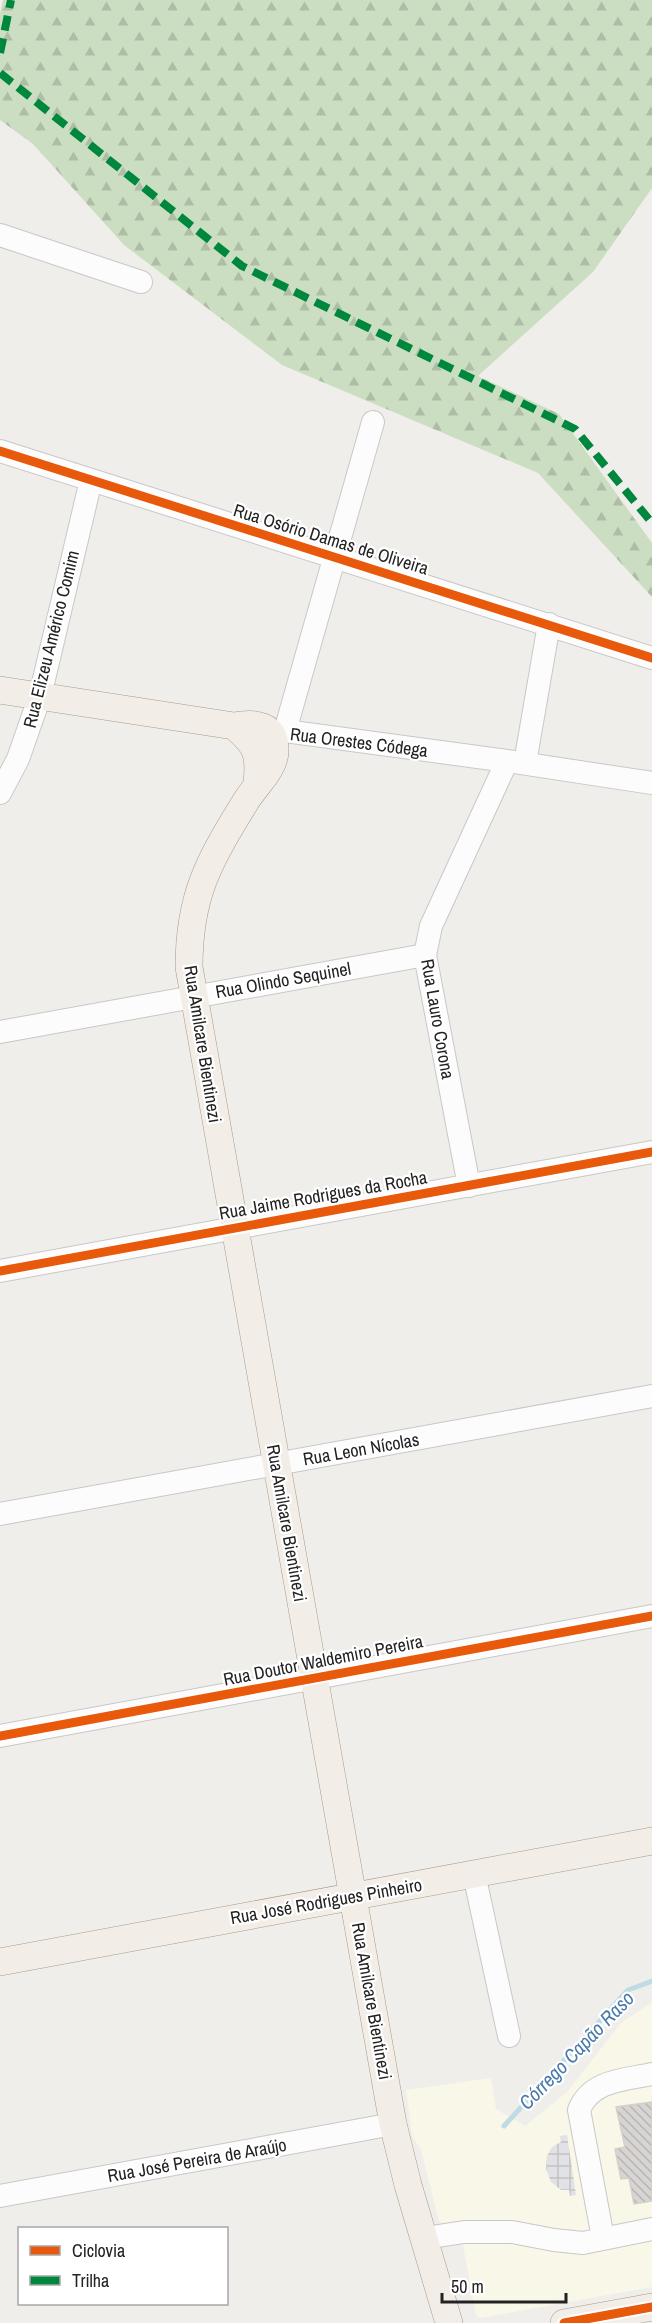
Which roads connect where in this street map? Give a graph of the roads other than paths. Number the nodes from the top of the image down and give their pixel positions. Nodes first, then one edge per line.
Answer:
1 (0, 235) edge
2 (141, 282) dead end
3 (373, 422) dead end
4 (0, 451) edge
5 (91, 480) junction
6 (335, 558) junction
7 (549, 624) junction
8 (652, 658) edge
9 (0, 690) edge
10 (40, 696) junction
11 (234, 726) junction
12 (279, 734) junction
13 (516, 762) junction
14 (652, 783) edge
15 (256, 784) junction
16 (0, 793) edge
17 (425, 955) junction
18 (193, 997) junction
19 (0, 1032) edge
20 (652, 1152) edge
21 (469, 1186) junction
22 (234, 1228) junction
23 (0, 1271) edge
24 (652, 1396) edge
25 (276, 1464) junction
26 (0, 1514) edge
27 (652, 1616) edge
28 (314, 1678) junction
29 (0, 1736) edge
30 (652, 1841) edge
31 (474, 1874) junction
32 (353, 1896) junction
33 (0, 1962) edge
34 (508, 2036) dead end
35 (652, 2074) edge
36 (393, 2124) junction
37 (0, 2196) edge
38 (652, 2229) edge
39 (425, 2238) junction
40 (603, 2238) junction
41 (652, 2307) edge
42 (449, 2323) edge
43 (567, 2323) edge

1 - 2 street
3 - 6 street, Rua Amilcare Bientinezi
4 - 5 street, Rua Osório Damas de Oliveira
5 - 6 street, Rua Osório Damas de Oliveira
5 - 10 street, Rua Elizeu Américo Comim
6 - 7 street, Rua Osório Damas de Oliveira
6 - 12 street, Rua Amilcare Bientinezi
7 - 8 street, Rua Osório Damas de Oliveira
7 - 13 street, Rua Lauro Corona
9 - 10 main road, Rua Orestes Códega
10 - 11 main road, Rua Orestes Códega
10 - 16 street, Rua Elizeu Américo Comim
11 - 12 main road, Rua Orestes Códega
11 - 15 main road
12 - 13 street, Rua Orestes Códega
12 - 15 main road, Rua Amilcare Bientinezi
13 - 14 street, Rua Orestes Códega
13 - 17 street, Rua Lauro Corona
15 - 18 main road, Rua Amilcare Bientinezi
17 - 18 street, Rua Olindo Sequinel
17 - 21 street, Rua Lauro Corona
18 - 19 street, Rua Olindo Sequinel
18 - 22 main road, Rua Amilcare Bientinezi
20 - 21 street, Rua Jaime Rodrigues da Rocha
21 - 22 street, Rua Jaime Rodrigues da Rocha
22 - 23 street, Rua Jaime Rodrigues da Rocha
22 - 25 main road, Rua Amilcare Bientinezi
24 - 25 street, Rua Leon Nícolas
25 - 26 street, Rua Leon Nícolas
25 - 28 main road, Rua Amilcare Bientinezi
27 - 28 street, Rua Doutor Waldemiro Pereira
28 - 29 street, Rua Doutor Waldemiro Pereira
28 - 32 main road, Rua Amilcare Bientinezi
30 - 31 main road, Rua José Rodrigues Pinheiro
31 - 32 main road, Rua José Rodrigues Pinheiro
31 - 34 street
32 - 33 main road, Rua José Rodrigues Pinheiro
32 - 36 main road, Rua Amilcare Bientinezi
35 - 40 street
36 - 37 street, Rua José Pereira de Araújo
36 - 39 main road, Rua Amilcare Bientinezi
38 - 40 street
39 - 40 street
39 - 42 main road, Rua Amilcare Bientinezi
41 - 43 main road

